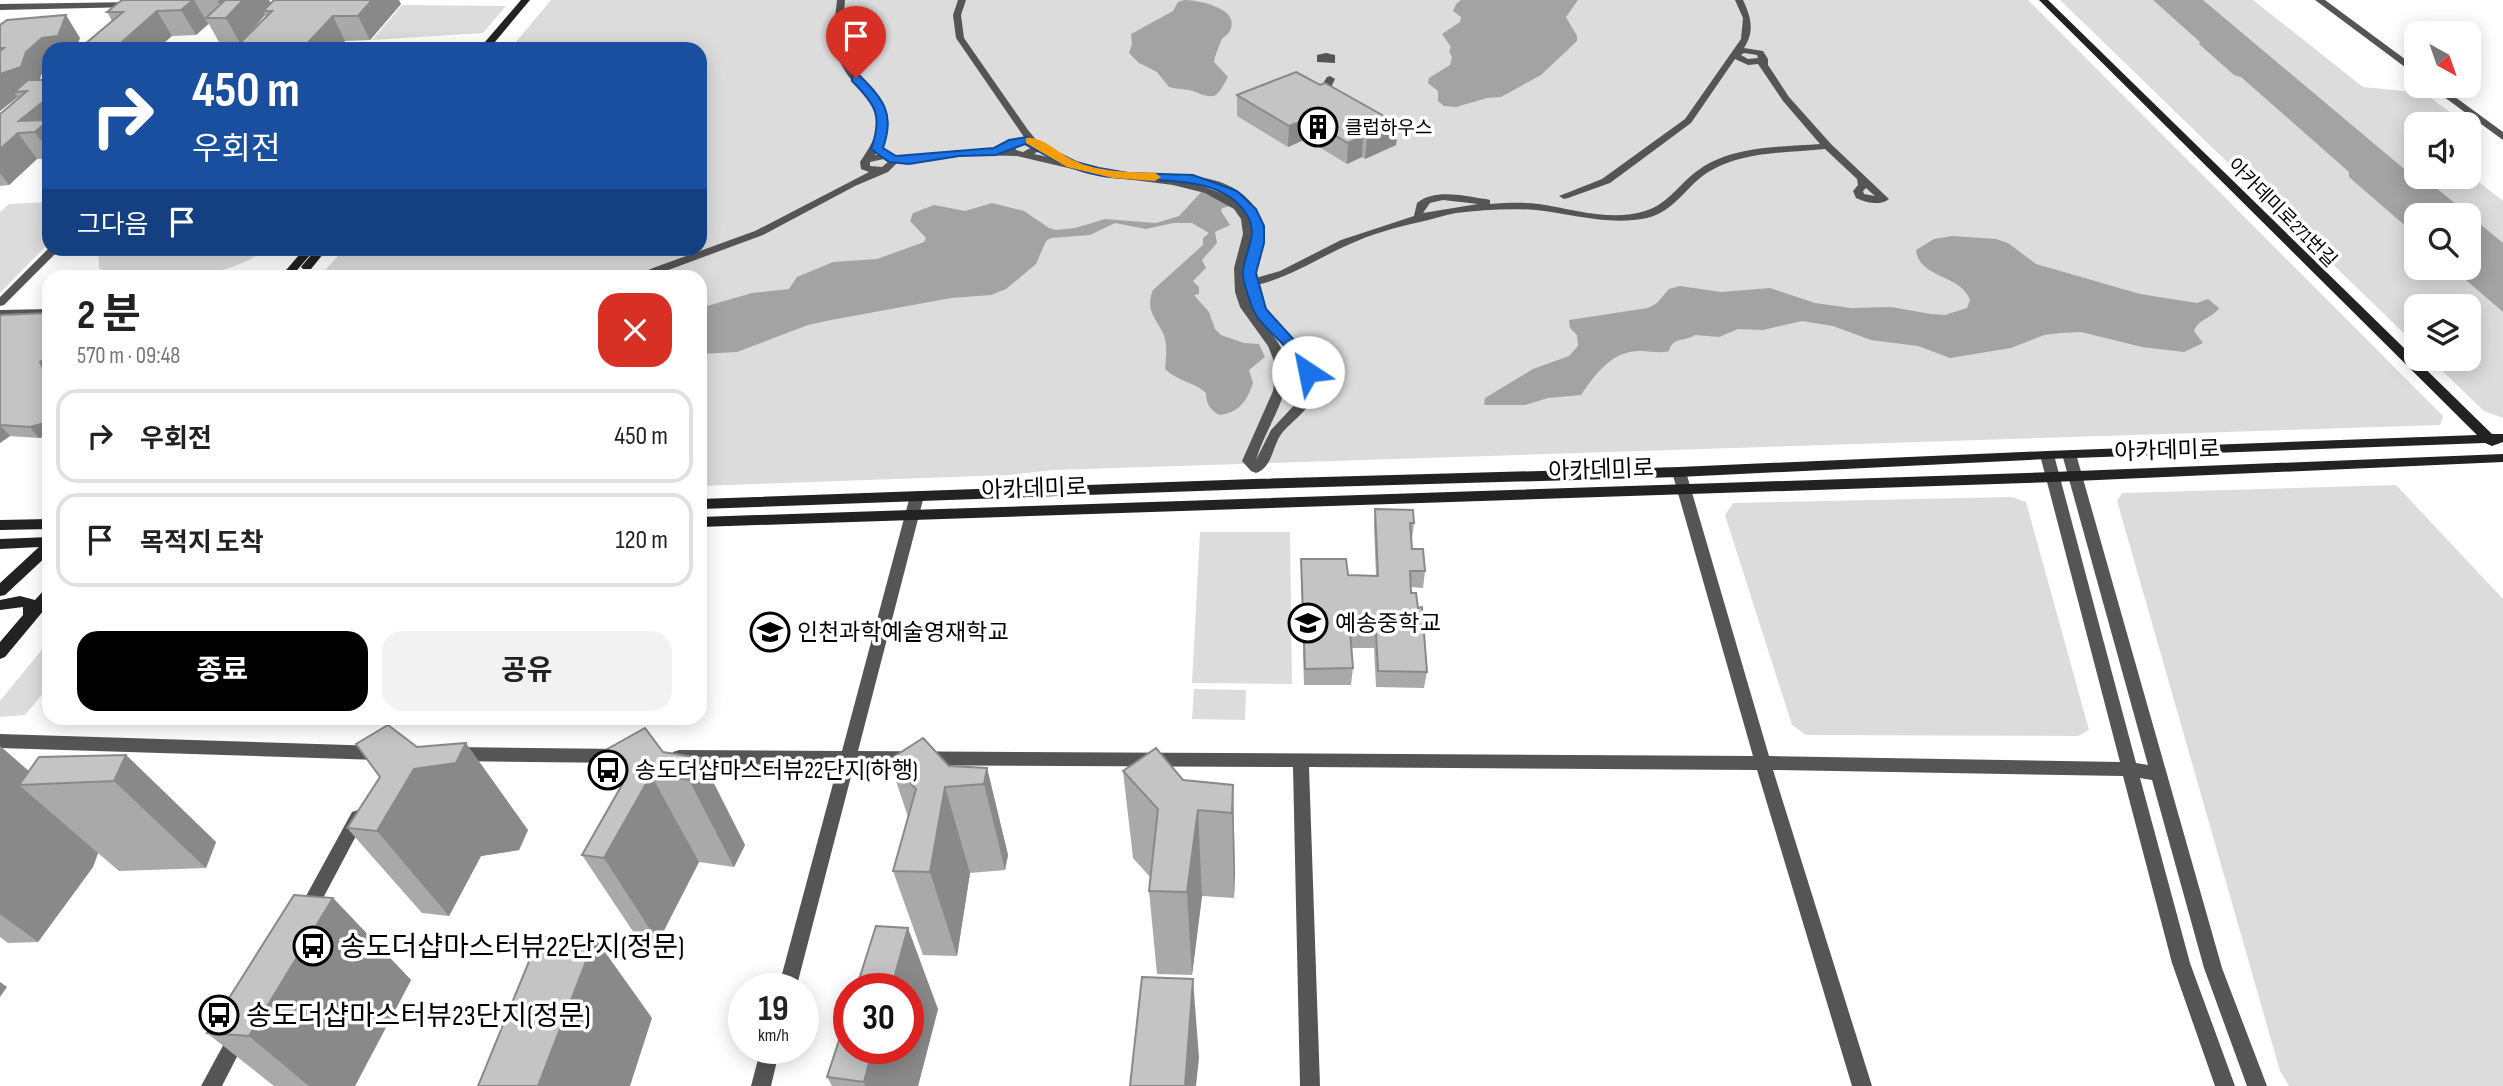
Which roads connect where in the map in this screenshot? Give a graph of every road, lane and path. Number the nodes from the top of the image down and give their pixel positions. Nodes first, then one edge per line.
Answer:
1 (526, 0) edge
2 (536, 0) edge
3 (841, 0) edge
4 (962, 0) edge
5 (1740, 0) edge
6 (2043, 0) edge
7 (2319, 0) edge
8 (141, 4) edge
9 (1752, 4) dead end
10 (0, 7) edge
11 (490, 42) edge
12 (500, 42) edge
13 (1739, 56) junction
14 (1760, 60) junction
15 (2404, 63) edge
16 (1330, 79) dead end
17 (1329, 92) edge
18 (2450, 98) edge
19 (2503, 137) edge
20 (1036, 144) junction
21 (1018, 146) junction
22 (1826, 146) junction
23 (885, 160) junction
24 (1072, 164) junction
25 (1862, 179) dead end
26 (843, 186) junction
27 (1562, 197) junction
28 (1584, 200) junction
29 (1565, 211) junction
30 (1601, 218) junction
31 (1420, 219) junction
32 (707, 254) edge
33 (48, 256) edge
34 (304, 256) edge
35 (316, 256) edge
36 (701, 256) edge
37 (291, 270) edge
38 (304, 270) edge
39 (665, 270) edge
40 (1245, 284) junction
41 (0, 303) edge
42 (42, 313) edge
43 (0, 314) edge
44 (1308, 372) junction
45 (1282, 373) junction
46 (1277, 401) junction
47 (1302, 407) junction
48 (2499, 447) edge
49 (2069, 454) junction
50 (2047, 455) junction
51 (2075, 476) junction
52 (2053, 477) junction
53 (1682, 481) junction
54 (918, 496) junction
55 (707, 504) edge
56 (912, 516) junction
57 (707, 522) edge
58 (0, 524) edge
59 (42, 524) edge
60 (0, 544) edge
61 (42, 544) edge
62 (42, 551) edge
63 (0, 591) edge
64 (42, 602) edge
65 (0, 605) edge
66 (30, 617) junction
67 (0, 653) edge
68 (0, 741) edge
69 (434, 754) edge
70 (636, 757) edge
71 (663, 757) edge
72 (848, 759) junction
73 (1301, 762) junction
74 (1763, 763) junction
75 (387, 766) edge
76 (2129, 769) junction
77 (2158, 774) junction
78 (367, 801) edge
79 (296, 932) edge
80 (791, 973) edge
81 (250, 1015) edge
82 (767, 1064) edge
83 (211, 1086) edge
84 (761, 1086) edge
85 (1310, 1086) edge
86 (1862, 1086) edge
87 (2225, 1086) edge
88 (2257, 1086) edge

1 - 11 main road
2 - 12 main road
3 - 23 street
4 - 21 street
5 - 13 street
6 - 48 main road, 아카데미로271번길
7 - 15 street
8 - 10 street
9 - 14 street
13 - 14 street
13 - 28 street
14 - 22 street
16 - 17 street
18 - 19 street
20 - 21 street
20 - 21 street
20 - 24 street
21 - 23 street
21 - 24 street
22 - 25 street
22 - 30 street
23 - 26 street
23 - 26 street
24 - 40 street
26 - 32 street
27 - 28 street
27 - 29 street
27 - 31 street
28 - 29 street
28 - 30 street
29 - 30 street
29 - 31 street
31 - 40 street
33 - 41 street
34 - 37 main road
35 - 38 main road
36 - 39 street
40 - 44 street
40 - 45 street
42 - 43 street
44 - 45 street
44 - 47 street
45 - 46 street
46 - 47 street
46 - 47 street
48 - 49 main road, 아카데미로
48 - 51 main road, 아카데미로
49 - 50 main road, 아카데미로
49 - 51 street
50 - 52 street
50 - 53 main road, 아카데미로
51 - 52 main road, 아카데미로
51 - 77 street
52 - 53 main road, 아카데미로
52 - 76 street
53 - 54 main road, 아카데미로
53 - 56 main road, 아카데미로
53 - 74 street
54 - 55 main road, 아카데미로
54 - 56 street
56 - 57 main road, 아카데미로
56 - 72 street
58 - 59 main road
60 - 61 main road
62 - 63 main road
64 - 66 main road
65 - 66 main road
66 - 67 main road
68 - 75 street
69 - 70 street
71 - 72 street
72 - 73 street
72 - 80 street
73 - 74 street
73 - 85 street
74 - 76 street
74 - 86 street
76 - 77 street
76 - 87 street
77 - 88 street
78 - 79 street
81 - 83 street
82 - 84 street

